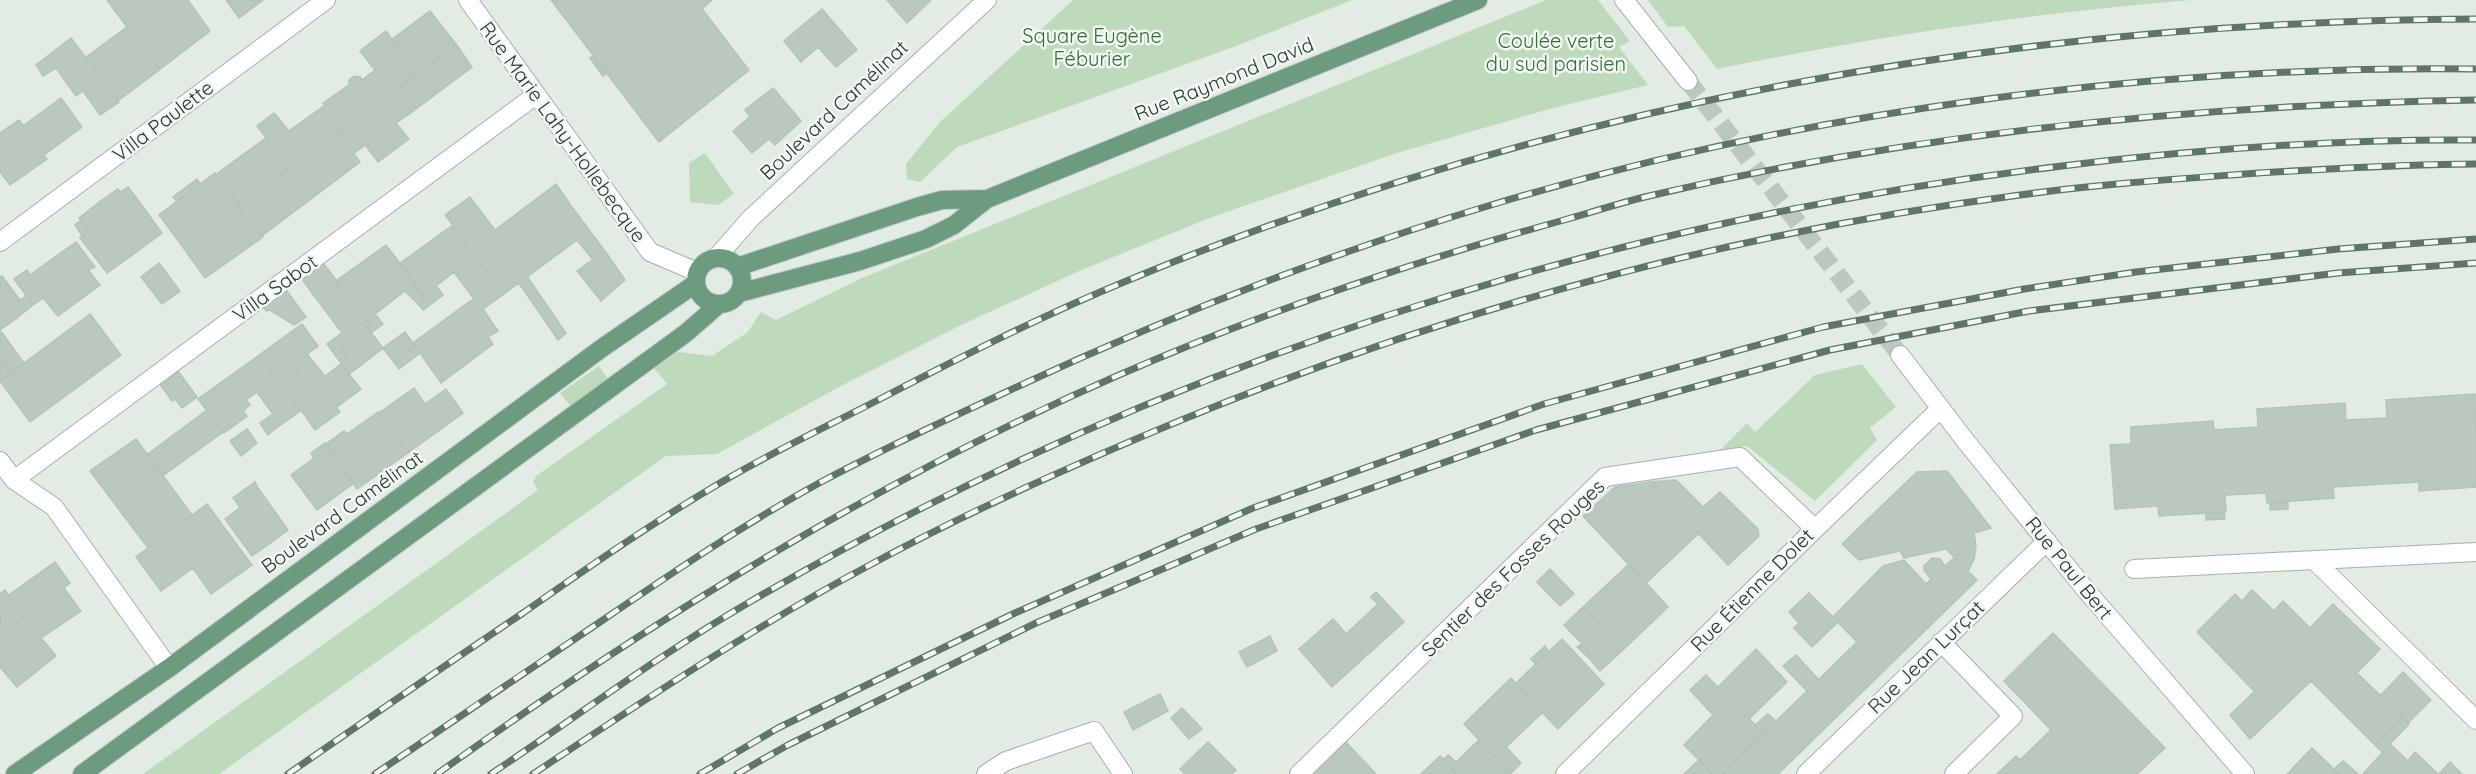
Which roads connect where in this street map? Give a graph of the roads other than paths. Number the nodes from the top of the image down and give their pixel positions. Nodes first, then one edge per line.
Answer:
1 (326, 0) edge
2 (468, 0) edge
3 (987, 0) edge
4 (1479, 0) edge
5 (1624, 0) edge
6 (1688, 81) tunnel mouth
7 (536, 96) junction
8 (987, 199) junction
9 (0, 242) edge
10 (716, 258) junction
11 (737, 267) junction
12 (696, 278) junction
13 (739, 293) junction
14 (718, 305) junction
15 (1900, 355) tunnel mouth
16 (1940, 409) junction
17 (0, 461) edge
18 (14, 480) junction
19 (1815, 529) junction
20 (2047, 541) junction
21 (2476, 552) edge
22 (2315, 561) junction
23 (2134, 569) dead end
24 (1941, 642) junction
25 (169, 668) junction
26 (2476, 720) edge
27 (15, 774) edge
28 (82, 774) edge
29 (986, 774) edge
30 (1123, 774) edge
31 (1299, 774) edge
32 (1565, 774) edge
33 (1806, 774) edge
34 (1954, 774) edge
35 (2245, 774) edge

1 - 9 street, Villa Paulette
2 - 7 street, Rue Marie Lahy-Hollebecque
3 - 10 street, Boulevard Camélinat
4 - 8 main road, Rue Raymond David
5 - 6 street
7 - 12 street, Rue Marie Lahy-Hollebecque
7 - 18 street, Villa Sabot
8 - 11 main road, Rue Raymond David
8 - 13 main road, Rue Raymond David
10 - 11 main road
10 - 12 main road
11 - 13 main road
12 - 14 main road
12 - 25 main road, Boulevard Camélinat
13 - 14 main road
14 - 28 main road
15 - 16 street, Rue Paul Bert
16 - 19 street, Rue Étienne Dolet
16 - 20 street, Rue Paul Bert
17 - 18 street
18 - 25 street
19 - 31 street, Sentier des Fosses Rouges
19 - 32 street, Rue Étienne Dolet
20 - 24 street, Rue Jean Lurçat
20 - 35 street, Rue Paul Bert
21 - 22 street
22 - 23 street
22 - 26 street
24 - 33 street, Rue Jean Lurçat
24 - 34 street
25 - 27 main road, Boulevard Camélinat
29 - 30 street

